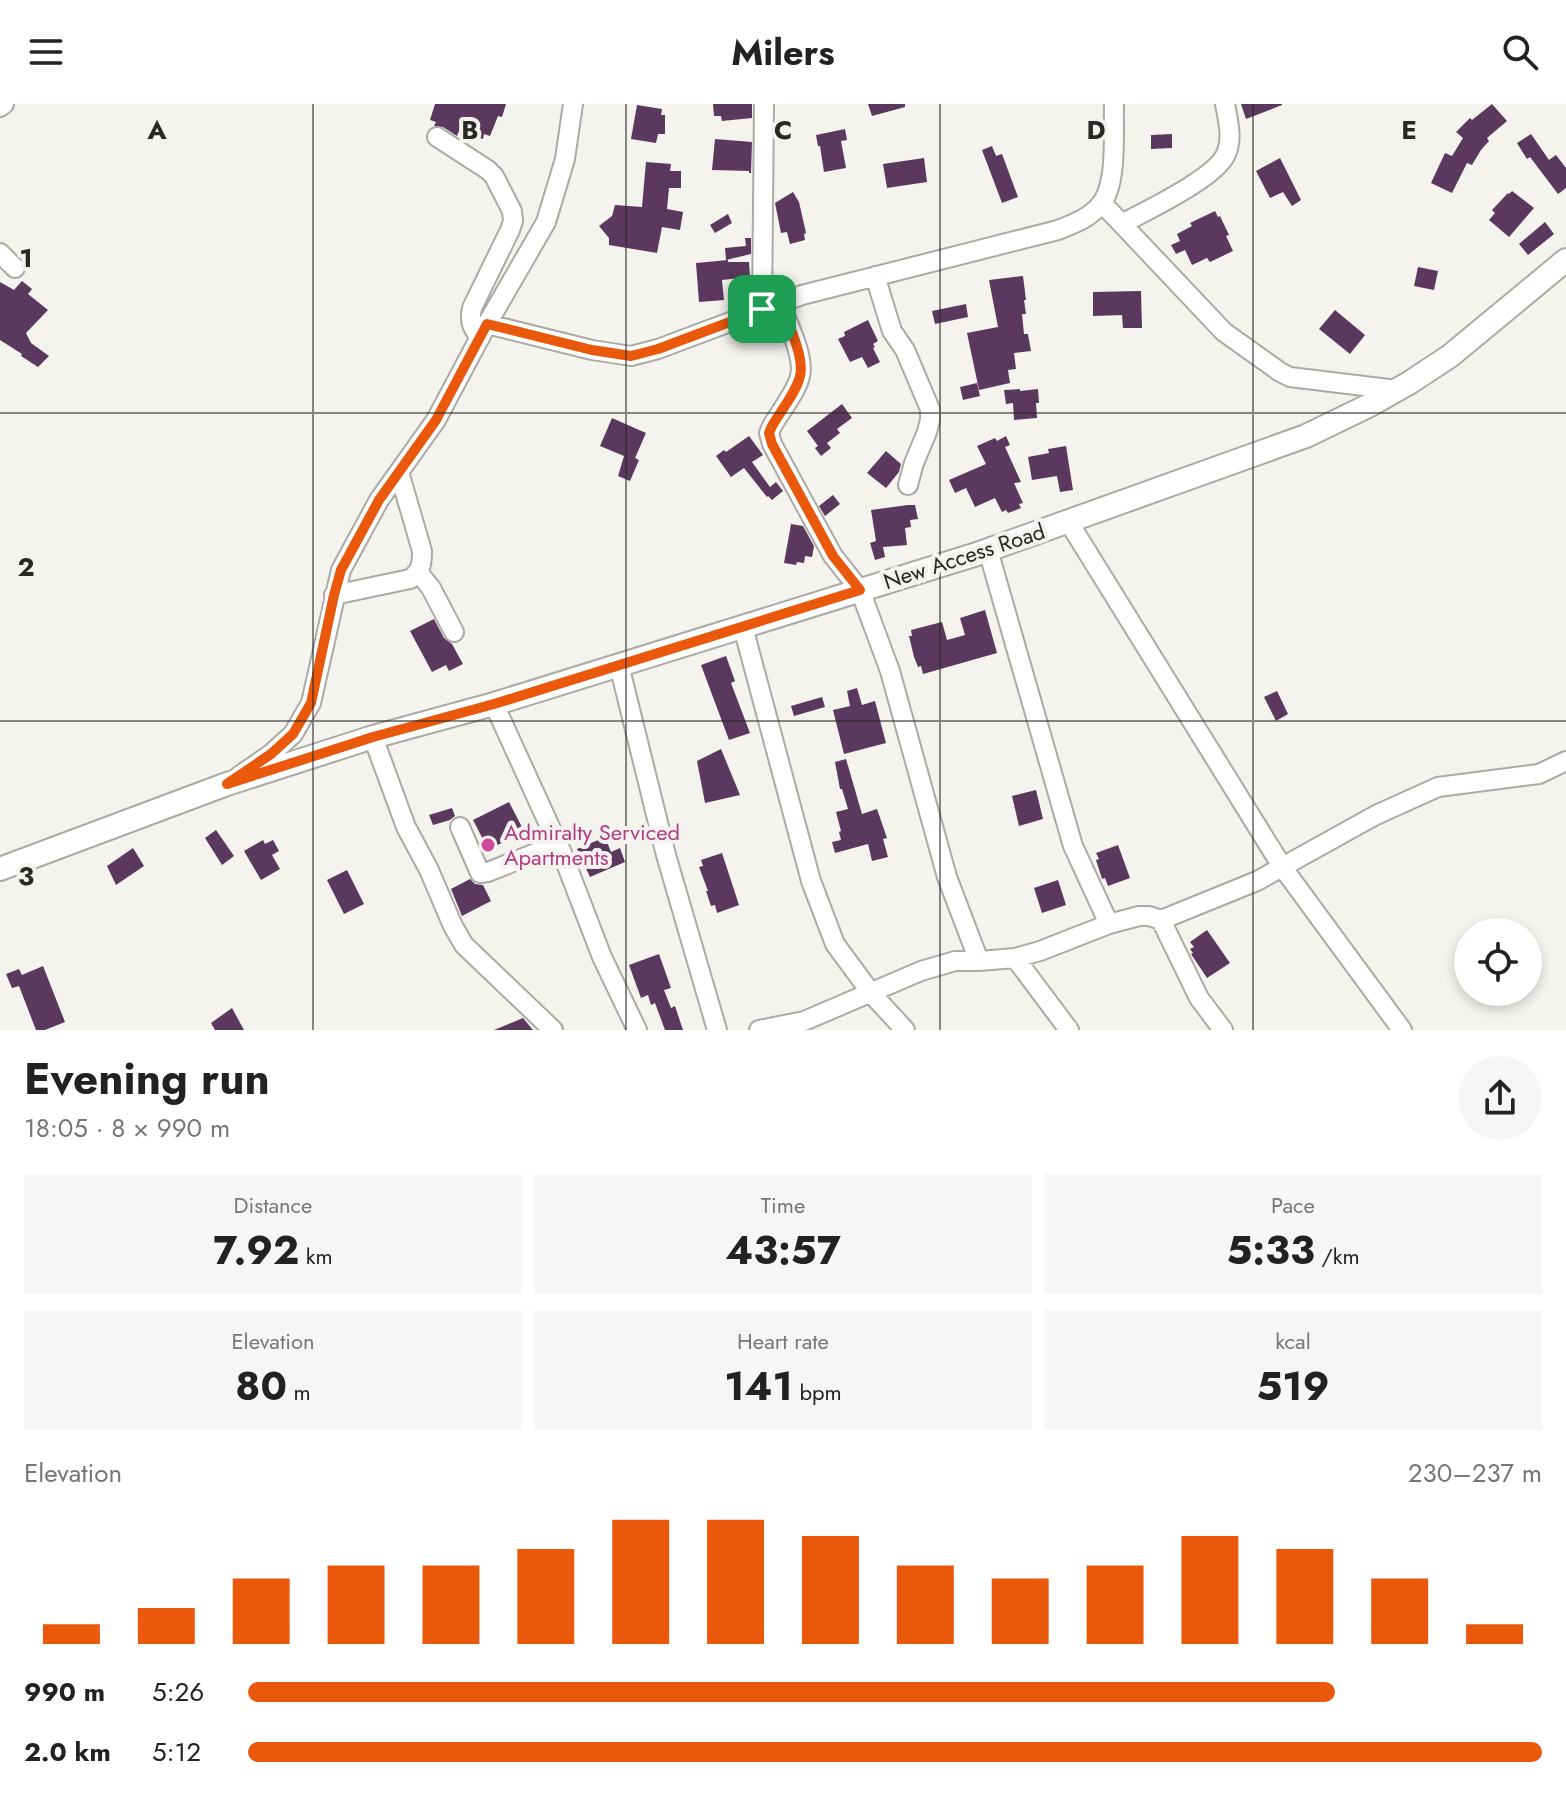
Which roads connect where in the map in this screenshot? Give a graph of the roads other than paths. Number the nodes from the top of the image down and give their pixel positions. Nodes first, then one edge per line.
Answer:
1 (573, 104) edge
2 (764, 104) edge
3 (1114, 104) edge
4 (1225, 104) edge
5 (437, 137) dead end
6 (1102, 203) junction
7 (1122, 224) junction
8 (0, 253) edge
9 (15, 268) dead end
10 (1562, 268) edge
11 (875, 276) junction
12 (771, 306) junction
13 (484, 331) junction
14 (1397, 390) junction
15 (399, 472) junction
16 (908, 485) dead end
17 (1068, 521) junction
18 (988, 550) junction
19 (419, 573) junction
20 (860, 590) junction
21 (334, 595) junction
22 (743, 627) junction
23 (454, 632) dead end
24 (619, 665) junction
25 (494, 704) junction
26 (373, 737) junction
27 (1566, 761) edge
28 (227, 784) junction
29 (460, 827) dead end
30 (558, 844) junction
31 (1283, 868) junction
32 (0, 869) edge
33 (1161, 920) junction
34 (1109, 924) junction
35 (1015, 958) junction
36 (979, 961) junction
37 (871, 993) junction
38 (553, 1030) edge
39 (637, 1030) edge
40 (717, 1030) edge
41 (759, 1030) edge
42 (905, 1030) edge
43 (1069, 1030) edge
44 (1223, 1030) edge
45 (1402, 1030) edge

1 - 13 street
2 - 12 street
3 - 6 street
4 - 7 street
5 - 13 street
6 - 7 street
6 - 11 street
7 - 14 street
8 - 9 street
10 - 14 main road, New Access Road
11 - 12 street
11 - 16 street
12 - 13 street
12 - 20 street
13 - 15 street
14 - 17 main road, New Access Road
15 - 19 street
15 - 21 street
17 - 18 main road, New Access Road
17 - 31 street
18 - 20 main road, New Access Road
18 - 34 street
19 - 21 street
19 - 23 street
20 - 22 main road, New Access Road
20 - 36 street
21 - 28 street
22 - 24 main road, New Access Road
22 - 37 street
24 - 25 main road, New Access Road
24 - 40 street
25 - 26 main road, New Access Road
25 - 30 street
26 - 28 main road, New Access Road
26 - 38 street
27 - 31 street
28 - 32 main road, New Access Road
29 - 30 street
30 - 39 street
31 - 33 street
31 - 45 street
33 - 34 street
33 - 44 street
34 - 35 street
35 - 36 street
35 - 43 street
36 - 37 street
37 - 41 street
37 - 42 street

